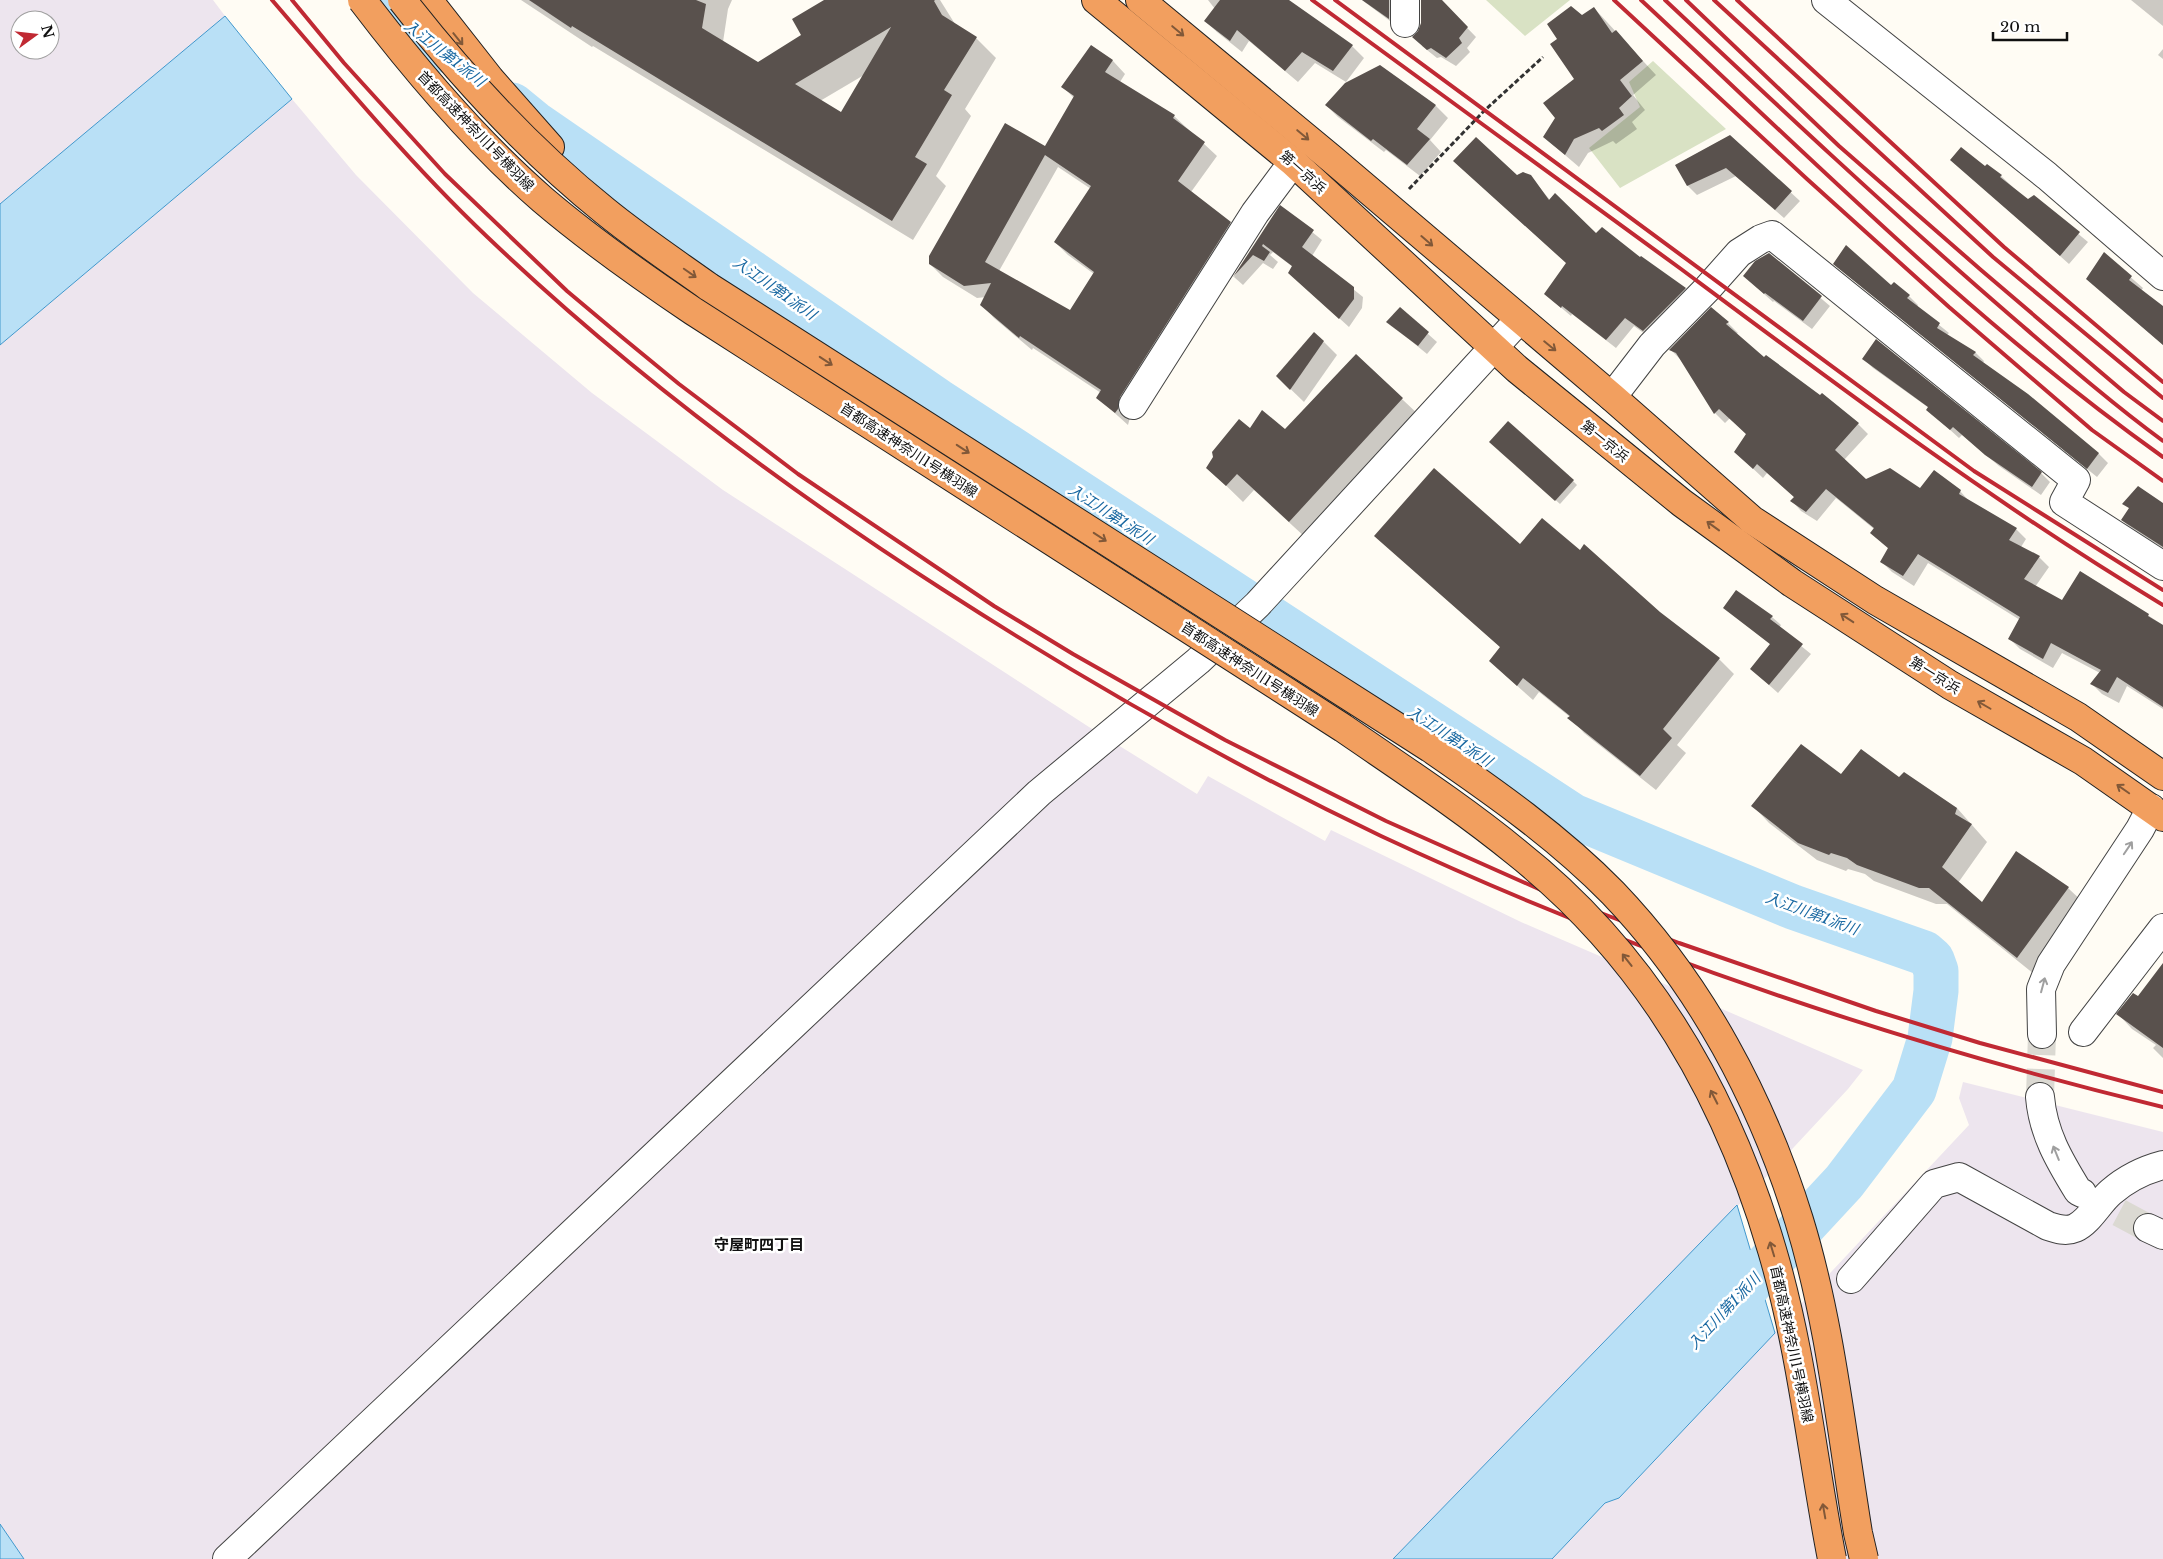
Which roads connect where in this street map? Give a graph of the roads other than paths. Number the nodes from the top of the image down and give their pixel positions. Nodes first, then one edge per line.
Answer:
1 (352, 0) edge
2 (362, 0) edge
3 (402, 0) edge
4 (428, 0) edge
5 (1096, 0) edge
6 (1140, 0) edge
7 (1826, 0) edge
8 (404, 55) junction
9 (1293, 162) junction
10 (658, 250) junction
11 (2163, 276) edge
12 (1519, 320) junction
13 (1494, 347) junction
14 (1612, 397) junction
15 (1133, 405) dead end
16 (2163, 566) edge
17 (2163, 776) edge
18 (2157, 813) edge
19 (2163, 928) edge
20 (2083, 1032) dead end
21 (2042, 1034) tunnel mouth
22 (2040, 1097) tunnel mouth
23 (2163, 1165) edge
24 (2082, 1193) tunnel mouth
25 (1851, 1279) dead end
26 (227, 1559) edge
27 (1832, 1559) edge
28 (1864, 1559) edge

1 - 8 highway, bridge
2 - 8 highway, 首都高速神奈川1号横羽線, bridge
3 - 10 highway, 首都高速神奈川1号横羽線, bridge
4 -> 10 highway, bridge
5 - 9 highway, 第一京浜
6 -> 12 highway, 第一京浜
7 - 11 street
27 -> 8 highway, 首都高速神奈川1号横羽線, bridge
9 - 13 highway, 第一京浜
9 - 15 street
10 -> 28 highway, 首都高速神奈川1号横羽線, bridge
12 - 13 street
12 -> 14 highway, 第一京浜
18 -> 13 highway, 第一京浜
13 - 26 street, bridge
14 - 16 street
14 - 17 highway, 第一京浜
21 -> 18 street
19 - 20 street
24 -> 22 street
23 - 25 street

